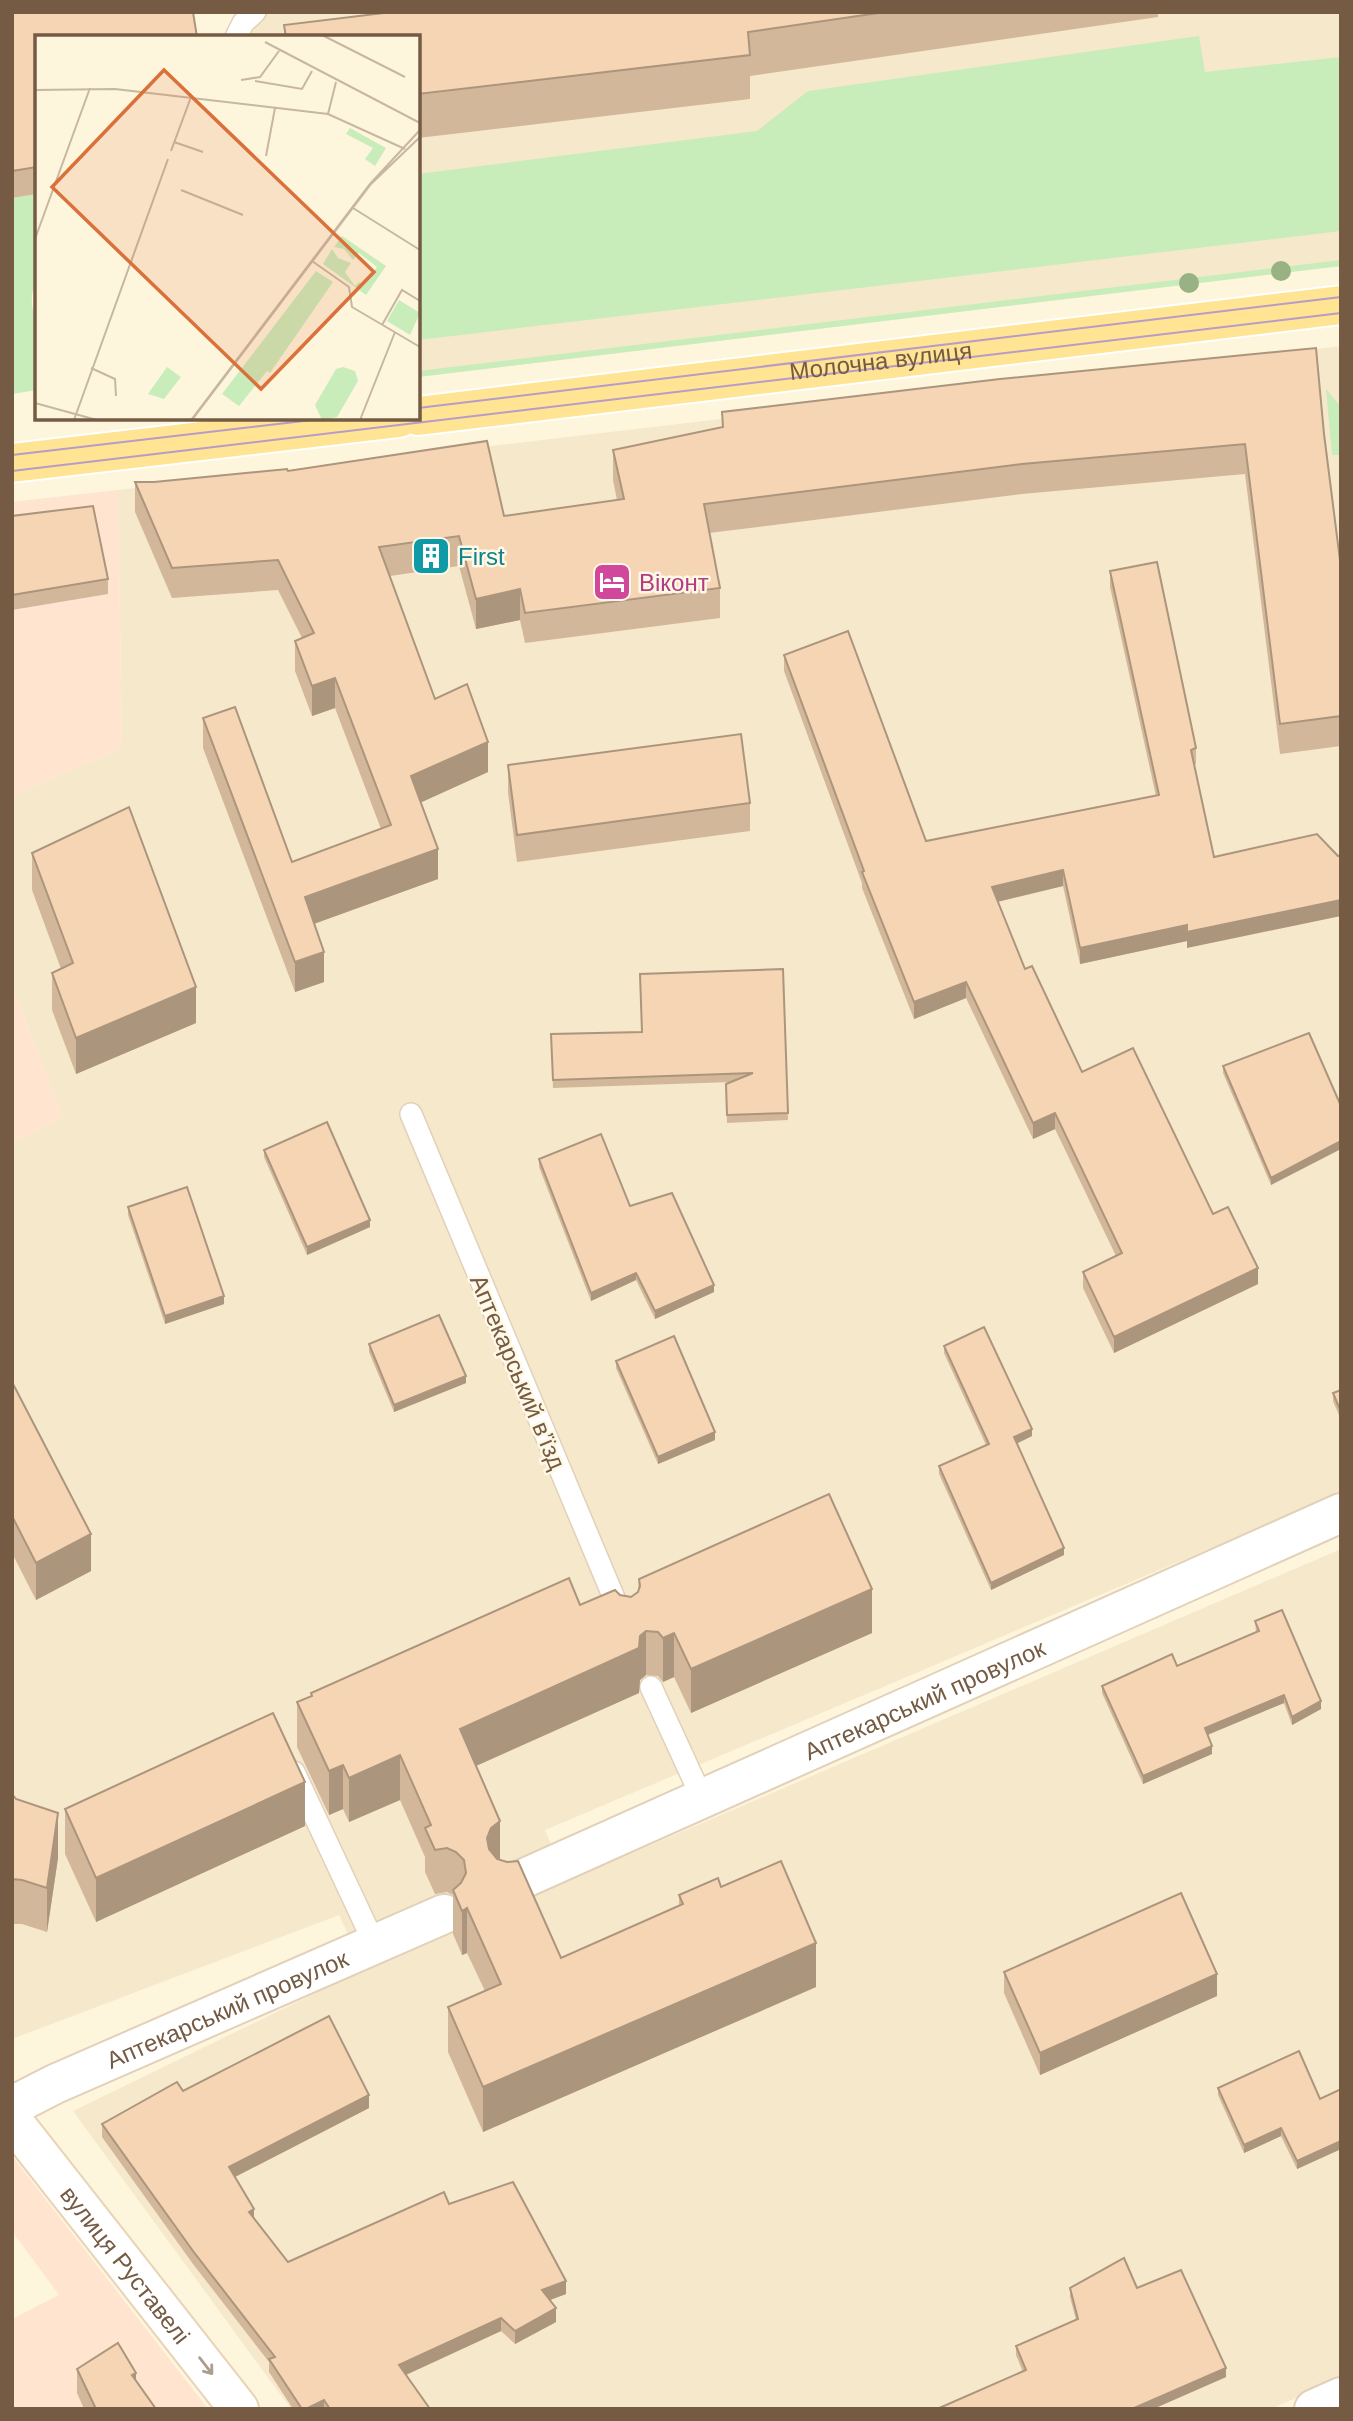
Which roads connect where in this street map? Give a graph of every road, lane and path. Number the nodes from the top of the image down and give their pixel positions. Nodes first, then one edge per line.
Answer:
1 (255, 12) edge
2 (237, 35) edge
3 (1341, 305) edge
4 (420, 416) edge
5 (367, 420) edge
6 (286, 425) edge
7 (12, 463) edge
8 (411, 1114) dead end
9 (1341, 1513) edge
10 (626, 1629) edge
11 (651, 1687) edge
12 (286, 1755) edge
13 (702, 1798) junction
14 (509, 1885) edge
15 (444, 1914) dead end
16 (374, 1945) junction
17 (12, 2106) edge
18 (12, 2120) edge
19 (1341, 2397) edge
20 (239, 2409) edge
21 (1314, 2409) edge

1 - 2 lane
3 - 4 main road, Молочна вулиця
5 - 6 main road
6 - 7 main road
8 - 10 lane, Аптекарський в’їзд
9 - 13 street, Аптекарський провулок
11 - 13 lane
12 - 16 lane
13 - 14 street, Аптекарський провулок
15 - 16 street, Аптекарський провулок
16 - 17 street, Аптекарський провулок
18 -> 20 street, вулиця Руставелі
19 - 21 street

